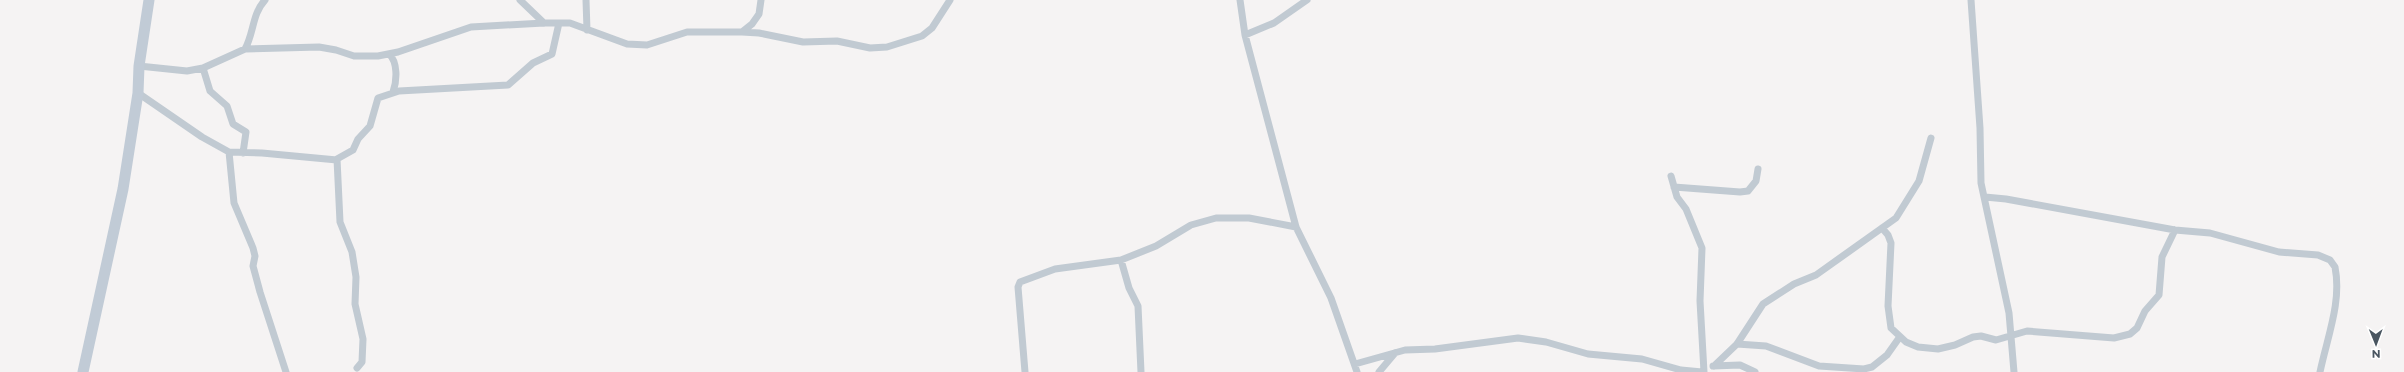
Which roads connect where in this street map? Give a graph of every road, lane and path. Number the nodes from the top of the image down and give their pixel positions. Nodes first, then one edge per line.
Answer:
1 (149, 0) edge
2 (265, 0) edge
3 (520, 0) edge
4 (586, 0) edge
5 (762, 0) edge
6 (950, 0) edge
7 (1240, 0) edge
8 (1307, 0) edge
9 (1971, 0) edge
10 (544, 23) junction
11 (559, 23) junction
12 (587, 30) junction
13 (742, 32) junction
14 (1245, 35) junction
15 (245, 49) junction
16 (389, 54) junction
17 (139, 66) junction
18 (203, 68) junction
19 (393, 92) junction
20 (138, 93) junction
21 (1931, 138) dead end
22 (229, 152) junction
23 (244, 152) junction
24 (337, 160) junction
25 (1758, 169) dead end
26 (1670, 176) dead end
27 (1674, 187) junction
28 (1985, 197) junction
29 (1296, 227) junction
30 (1882, 228) junction
31 (2175, 230) junction
32 (1121, 260) junction
33 (2012, 335) junction
34 (1899, 338) junction
35 (1737, 344) junction
36 (1395, 353) junction
37 (1355, 364) junction
38 (1714, 366) junction
39 (357, 368) dead end
40 (1700, 371) edge
41 (1864, 371) edge
42 (83, 372) edge
43 (286, 372) edge
44 (1025, 372) edge
45 (1141, 372) edge
46 (1357, 372) edge
47 (1379, 372) edge
48 (1755, 372) edge
49 (2014, 372) edge
50 (2320, 372) edge

1 - 17 street
2 - 15 street
3 - 10 street
4 - 12 street
5 - 13 street
6 - 13 street
7 - 14 street
8 - 14 street
9 - 28 street
10 - 11 street
10 - 16 street
11 - 12 street
11 - 19 street
12 - 13 street
14 - 29 street
15 - 16 street
15 - 18 street
16 - 19 street
17 - 18 street
17 - 20 street
18 - 23 street
19 - 24 street
20 - 22 street
20 - 42 street
21 - 30 street
22 - 23 street
22 - 43 street
23 - 24 street
24 - 39 street
25 - 27 street
26 - 27 street
27 - 40 street
28 - 31 street
28 - 33 street
29 - 32 street
29 - 37 street
30 - 34 street
30 - 35 street
31 - 33 street
31 - 50 street
32 - 44 street
32 - 45 street
33 - 34 street
33 - 49 street
34 - 41 street
35 - 38 street
35 - 41 street
36 - 37 street
36 - 40 street
36 - 47 street
37 - 46 street
38 - 40 street
38 - 48 street

